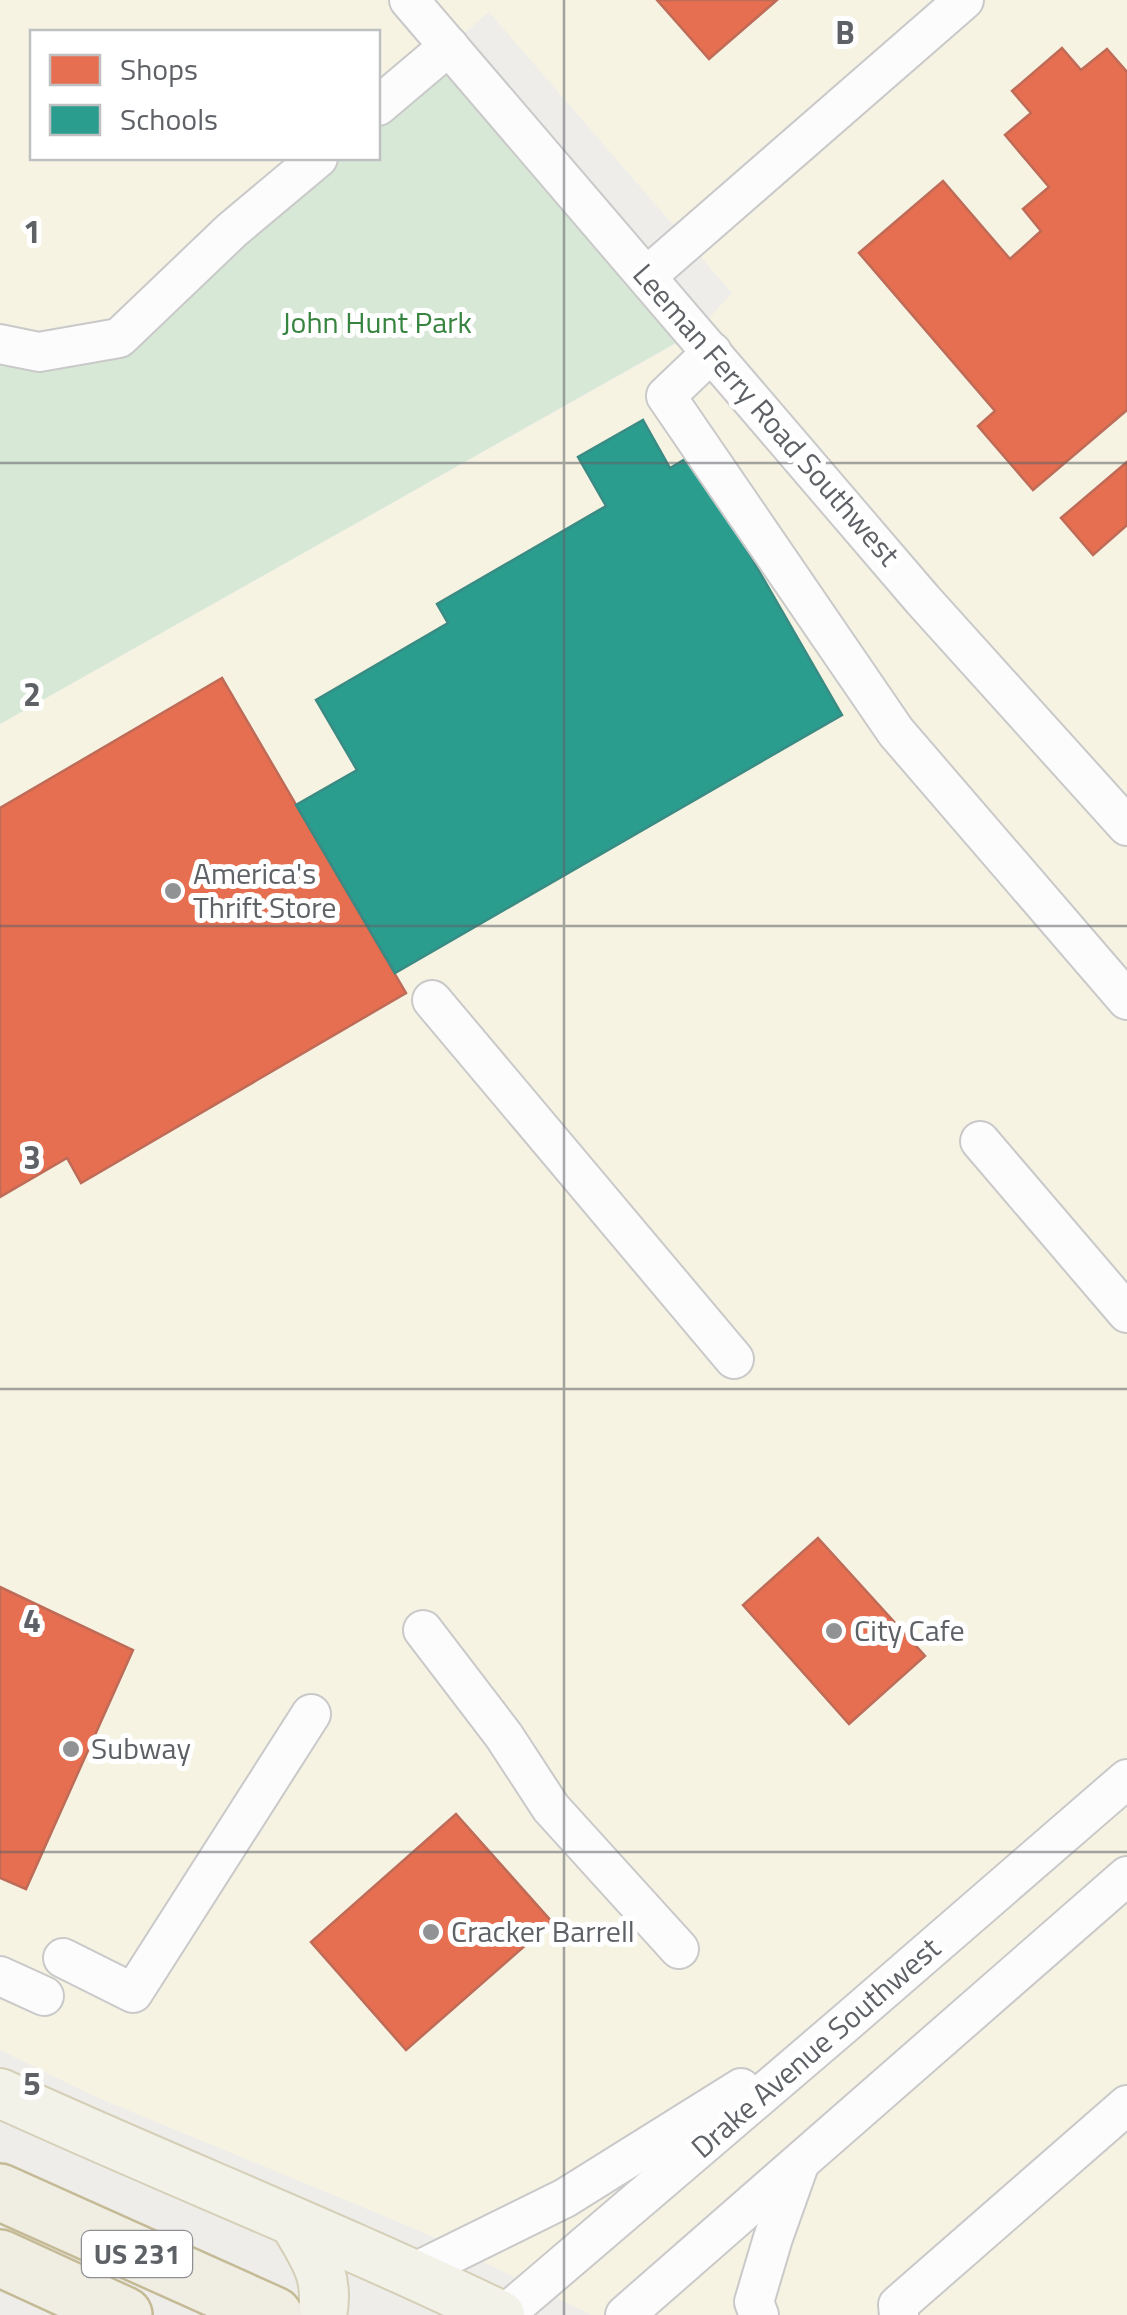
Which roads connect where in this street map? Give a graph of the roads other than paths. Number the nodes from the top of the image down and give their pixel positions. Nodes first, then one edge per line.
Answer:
1 (409, 0) edge
2 (964, 0) edge
3 (449, 46) junction
4 (380, 104) edge
5 (316, 160) edge
6 (647, 276) junction
7 (0, 344) edge
8 (712, 352) junction
9 (1127, 826) edge
10 (432, 1000) dead end
11 (1127, 1000) edge
12 (980, 1142) dead end
13 (1127, 1313) edge
14 (734, 1359) dead end
15 (423, 1630) dead end
16 (310, 1714) dead end
17 (1127, 1779) edge
18 (1127, 1876) edge
19 (679, 1949) dead end
20 (63, 1958) dead end
21 (0, 1976) edge
22 (44, 1996) dead end
23 (849, 2020) junction
24 (0, 2093) edge
25 (1127, 2104) edge
26 (800, 2162) junction
27 (0, 2192) edge
28 (294, 2222) junction
29 (0, 2258) edge
30 (413, 2273) junction
31 (124, 2315) edge
32 (274, 2315) edge
33 (322, 2315) edge
34 (502, 2315) edge
35 (625, 2315) edge
36 (758, 2315) edge
37 (899, 2315) edge

1 - 3 street, Leeman Ferry Road Southwest
2 - 6 street
3 - 4 street
3 - 6 street, Leeman Ferry Road Southwest
5 - 7 street
6 - 8 street, Leeman Ferry Road Southwest
8 - 9 street, Leeman Ferry Road Southwest
8 - 11 street
10 - 14 street
12 - 13 street
15 - 19 street
16 - 20 street
17 - 23 street, Drake Avenue Southwest
18 - 26 street
21 - 22 street
23 - 30 street
23 - 34 street, Drake Avenue Southwest
24 - 28 main road
25 - 37 street
26 - 35 street
26 - 36 street
27 - 32 highway, US 231
28 - 30 main road
28 - 33 main road
29 - 31 highway, US 231
30 - 34 main road

